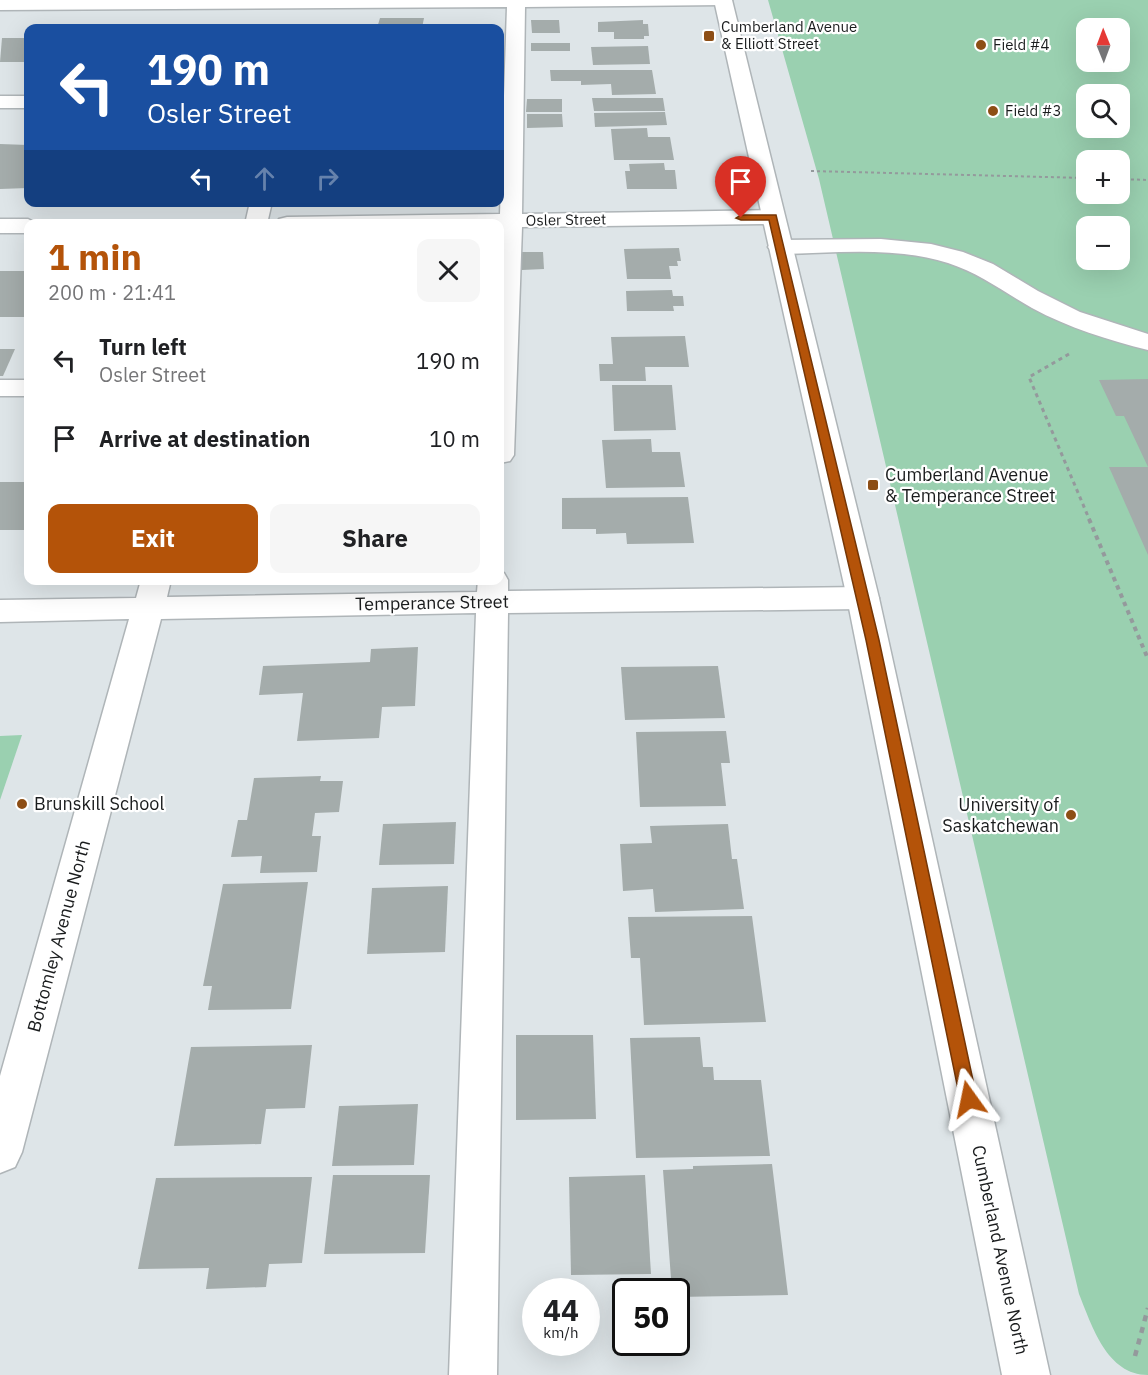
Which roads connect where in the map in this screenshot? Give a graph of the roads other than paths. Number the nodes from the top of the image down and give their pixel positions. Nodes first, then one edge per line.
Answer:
1 (723, 0) edge
2 (516, 1) edge
3 (0, 5) edge
4 (314, 7) edge
5 (0, 102) edge
6 (24, 102) edge
7 (504, 220) edge
8 (511, 220) junction
9 (0, 226) edge
10 (24, 226) edge
11 (777, 232) junction
12 (1141, 340) edge
13 (504, 370) edge
14 (0, 388) edge
15 (24, 388) edge
16 (493, 591) edge
17 (152, 595) edge
18 (863, 598) junction
19 (0, 611) edge
20 (0, 1152) edge
21 (474, 1375) edge
22 (1026, 1375) edge

1 - 2 street
1 - 11 street, Cumberland Avenue North
2 - 4 street
2 - 8 street
3 - 4 street
5 - 6 street
7 - 8 street, Osler Street
8 - 11 street, Osler Street
8 - 13 street
9 - 10 street
11 - 12 street, Osler Street
11 - 18 street, Cumberland Avenue North
14 - 15 street
16 - 17 street, Temperance Street
16 - 18 street, Temperance Street
16 - 21 street
17 - 19 street, Temperance Street
17 - 20 street, Bottomley Avenue North
18 - 22 street, Cumberland Avenue North

